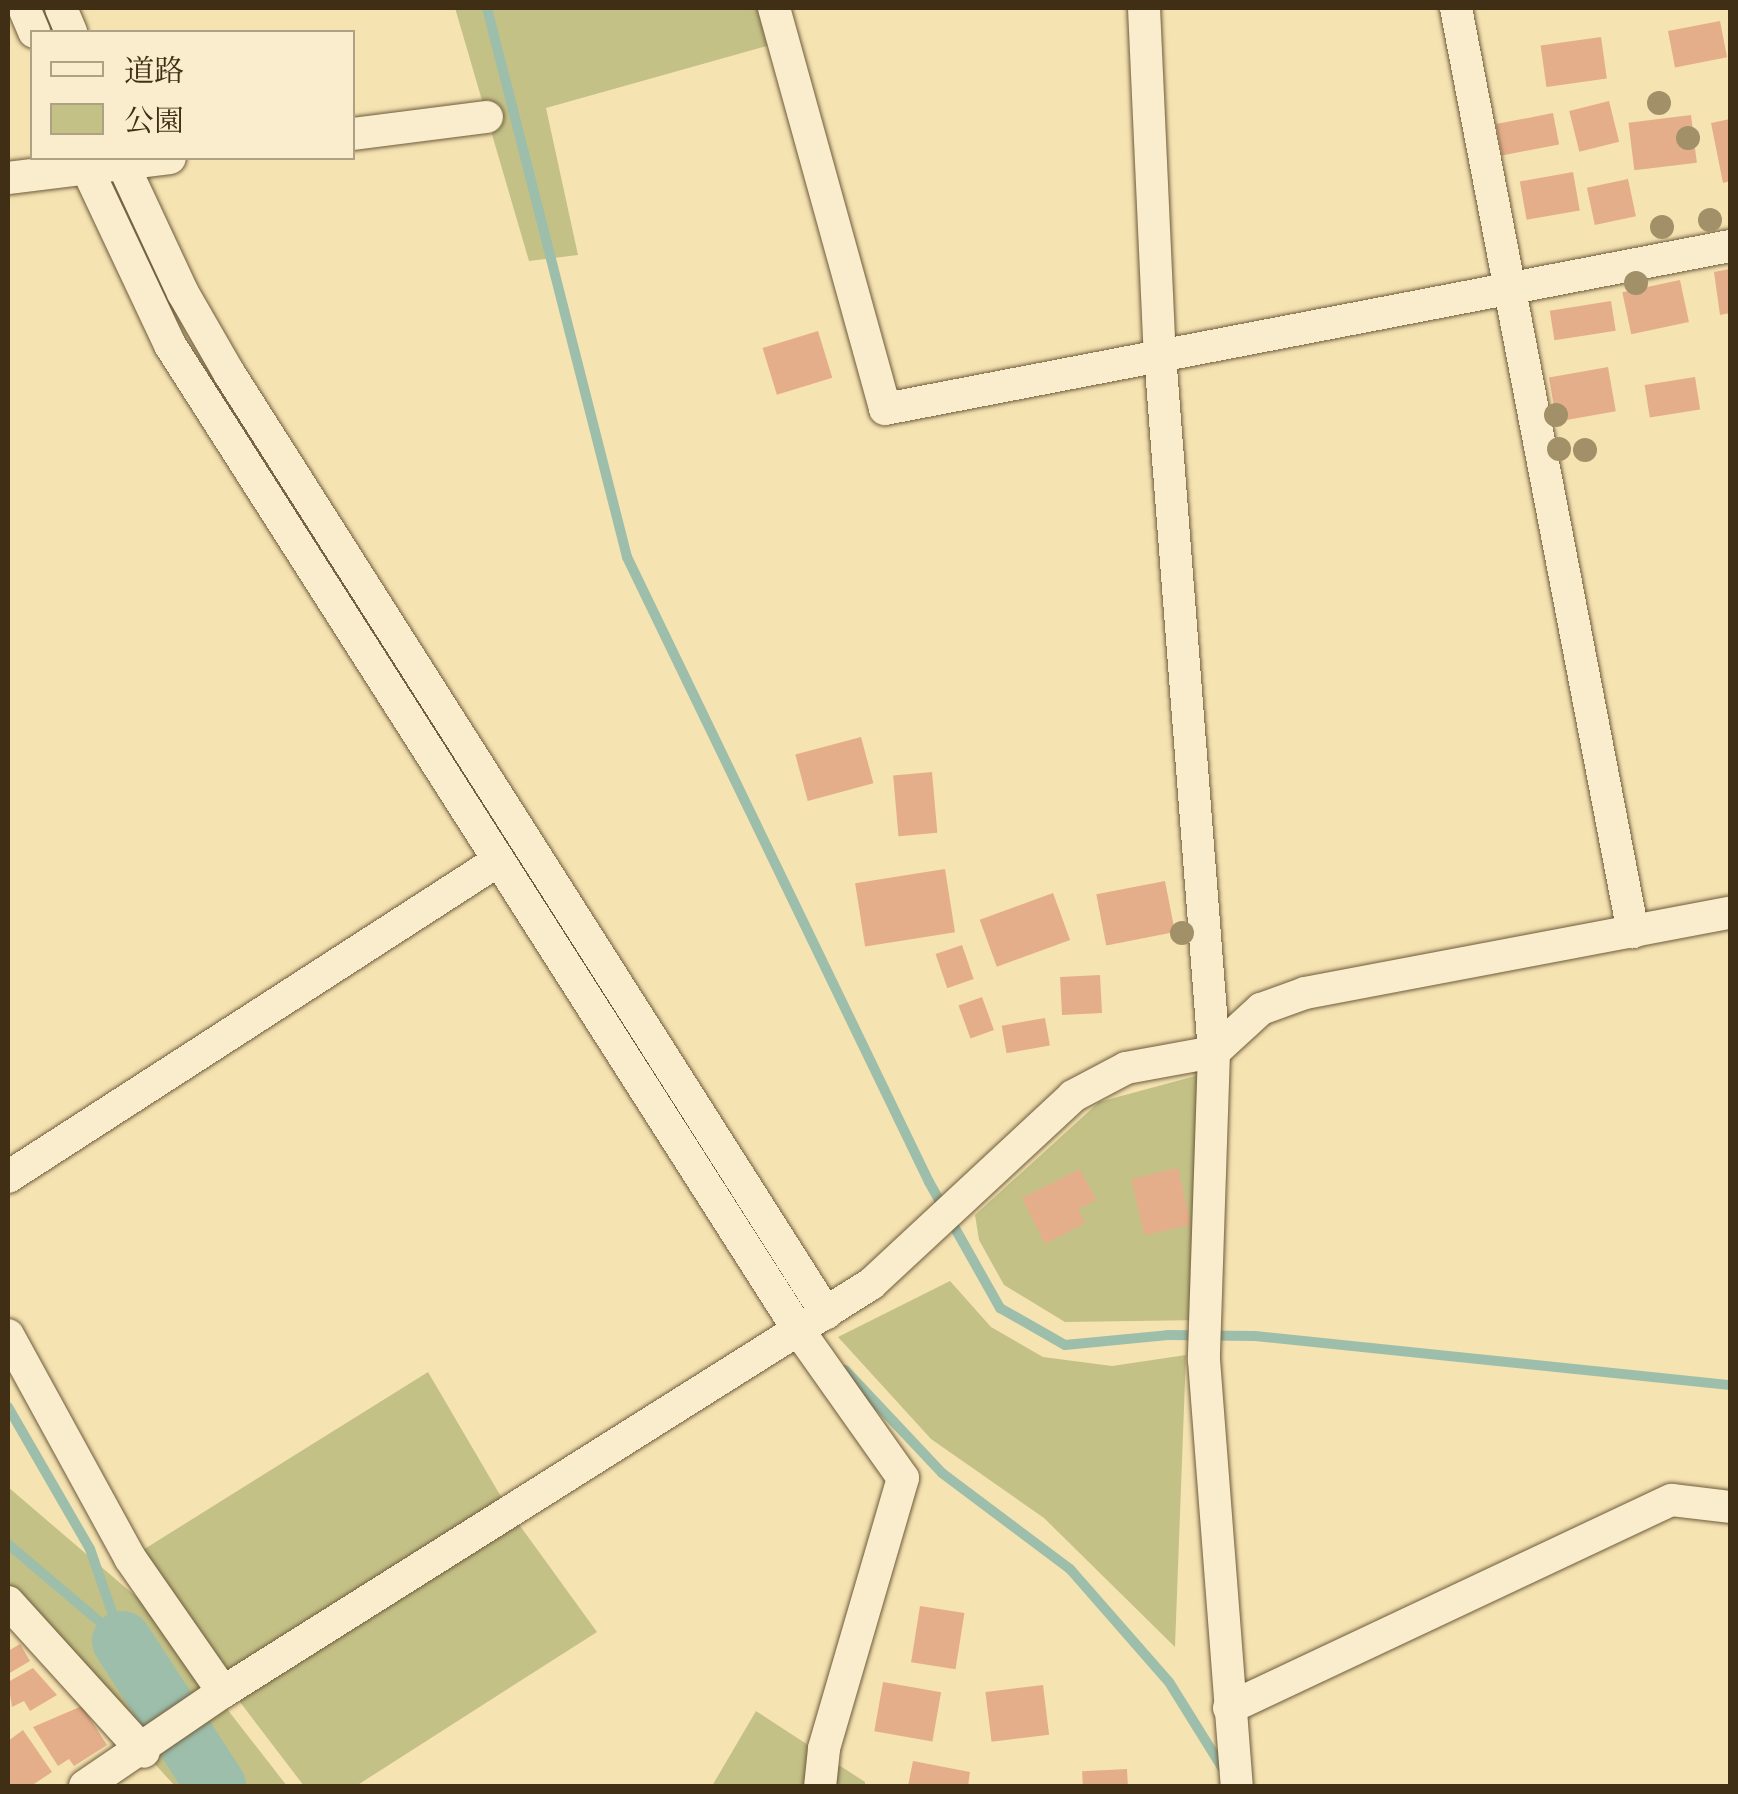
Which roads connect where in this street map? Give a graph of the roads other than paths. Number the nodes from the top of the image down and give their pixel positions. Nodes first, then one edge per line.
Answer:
1 (774, 8) edge
2 (1144, 8) edge
3 (1456, 8) edge
4 (487, 117) dead end
5 (355, 134) edge
6 (121, 161) edge
7 (84, 162) edge
8 (8, 178) edge
9 (1730, 246) edge
10 (1514, 288) junction
11 (1160, 355) junction
12 (496, 862) junction
13 (1730, 914) edge
14 (1633, 932) junction
15 (1214, 1052) junction
16 (8, 1177) edge
17 (812, 1322) junction
18 (8, 1335) edge
19 (1730, 1507) edge
20 (10, 1609) edge
21 (223, 1692) junction
22 (1229, 1708) junction
23 (144, 1752) junction
24 (86, 1786) edge
25 (820, 1786) edge
26 (1236, 1786) edge

1 - 11 street
2 - 11 street
3 - 10 street
4 - 5 street
6 - 7 street
6 - 17 street
7 - 8 street
7 - 12 street
9 - 10 street
10 - 11 street
10 - 14 street
11 - 15 street
12 - 16 street
12 - 17 street
13 - 14 street
14 - 15 street
15 - 17 street
15 - 22 street
17 - 21 street
17 - 25 street
18 - 21 street
19 - 22 street
20 - 23 street
21 - 23 street
22 - 26 street
23 - 24 street

